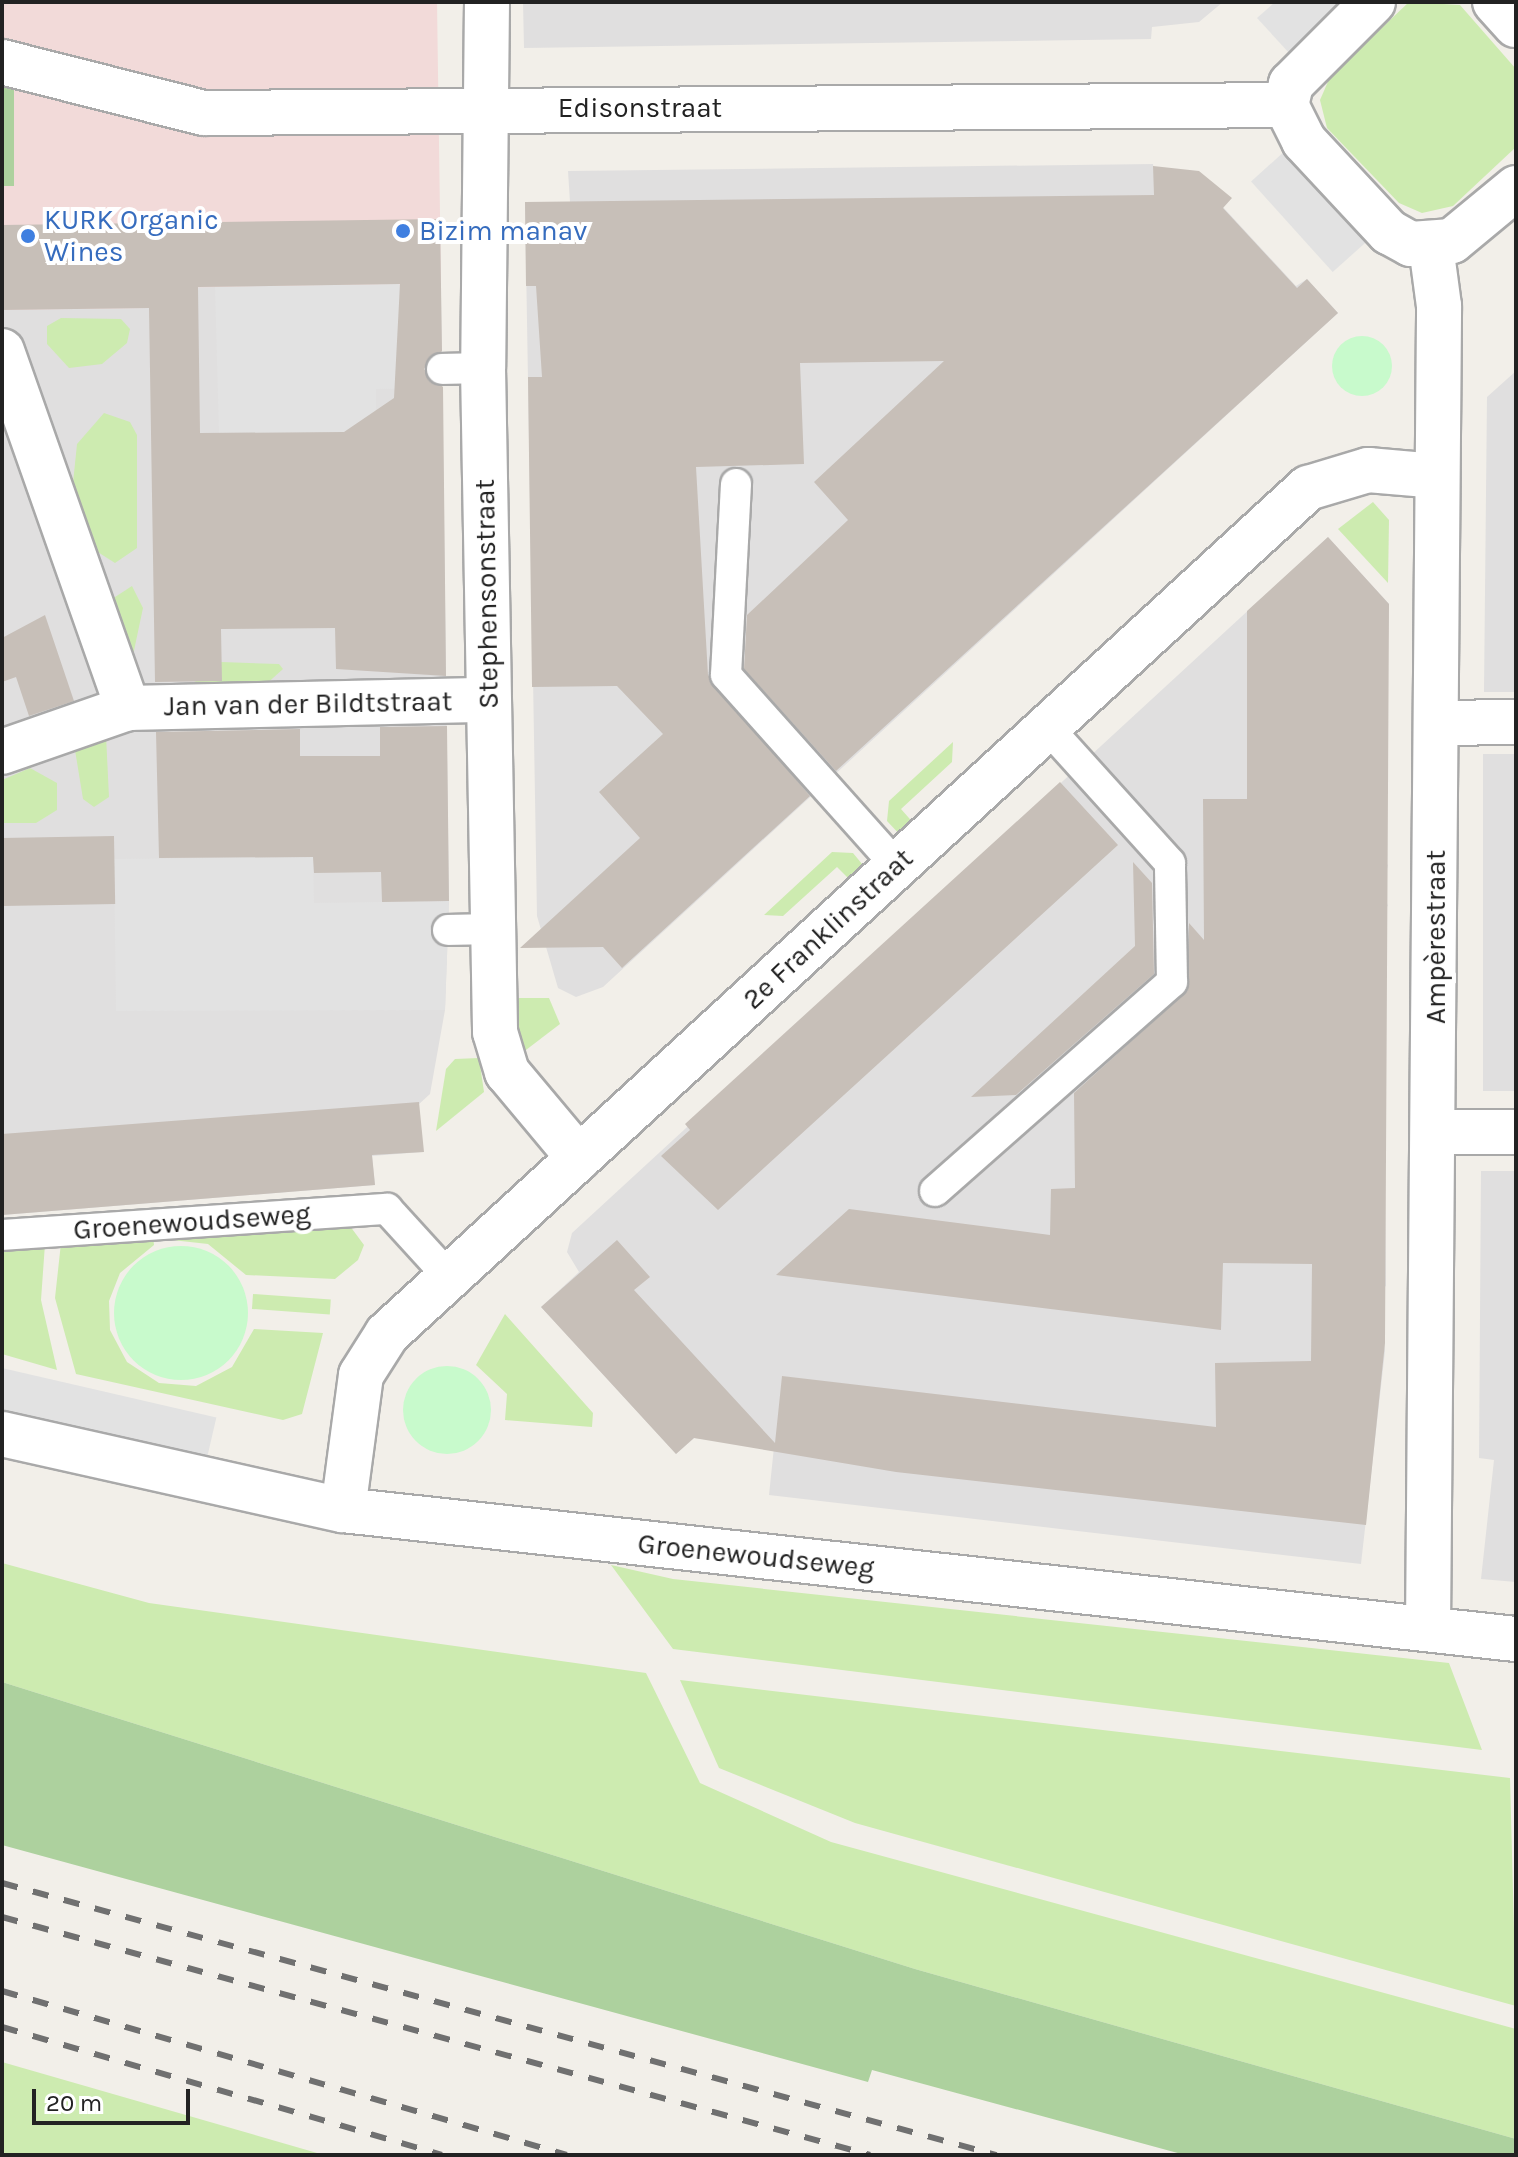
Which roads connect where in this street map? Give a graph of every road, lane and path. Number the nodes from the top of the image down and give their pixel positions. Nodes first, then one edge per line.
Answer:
1 (487, 2) edge
2 (1373, 2) edge
3 (1495, 2) edge
4 (1516, 25) edge
5 (2, 62) edge
6 (1286, 105) junction
7 (487, 108) junction
8 (1516, 188) edge
9 (1431, 246) junction
10 (2, 351) edge
11 (1436, 476) junction
12 (736, 484) dead end
13 (488, 700) junction
14 (128, 708) junction
15 (1516, 722) edge
16 (1436, 723) junction
17 (1048, 728) junction
18 (2, 752) edge
19 (897, 866) junction
20 (491, 929) junction
21 (448, 930) dead end
22 (1436, 1132) junction
23 (1516, 1132) edge
24 (579, 1158) junction
25 (935, 1191) dead end
26 (2, 1235) edge
27 (449, 1277) junction
28 (2, 1434) edge
29 (343, 1510) junction
30 (1428, 1629) junction
31 (1516, 1639) edge

1 - 7 street, Stephensonstraat
2 - 6 street
3 - 4 street
5 - 7 street, Edisonstraat
6 - 7 street, Edisonstraat
6 - 9 street
7 - 13 street, Stephensonstraat
8 - 9 street
9 - 11 street, Ampèrestraat
10 - 14 street, Jan van der Bildtstraat
11 - 16 street, Ampèrestraat
11 - 17 street, 2e Franklinstraat
12 - 19 lane
13 - 14 street, Jan van der Bildtstraat
13 - 20 street, Stephensonstraat
14 - 18 street, Jan van der Bildtstraat
15 - 16 street
16 - 22 street, Ampèrestraat
17 - 19 street, 2e Franklinstraat
17 - 25 lane
19 - 24 street, 2e Franklinstraat
20 - 21 lane
20 - 24 street, Stephensonstraat
22 - 23 street
22 - 30 street, Ampèrestraat
24 - 27 street, 2e Franklinstraat
26 - 27 lane, Groenewoudseweg
27 - 29 street, 2e Franklinstraat
28 - 29 street, Groenewoudseweg
29 - 30 street, Groenewoudseweg
30 - 31 street, Groenewoudseweg

